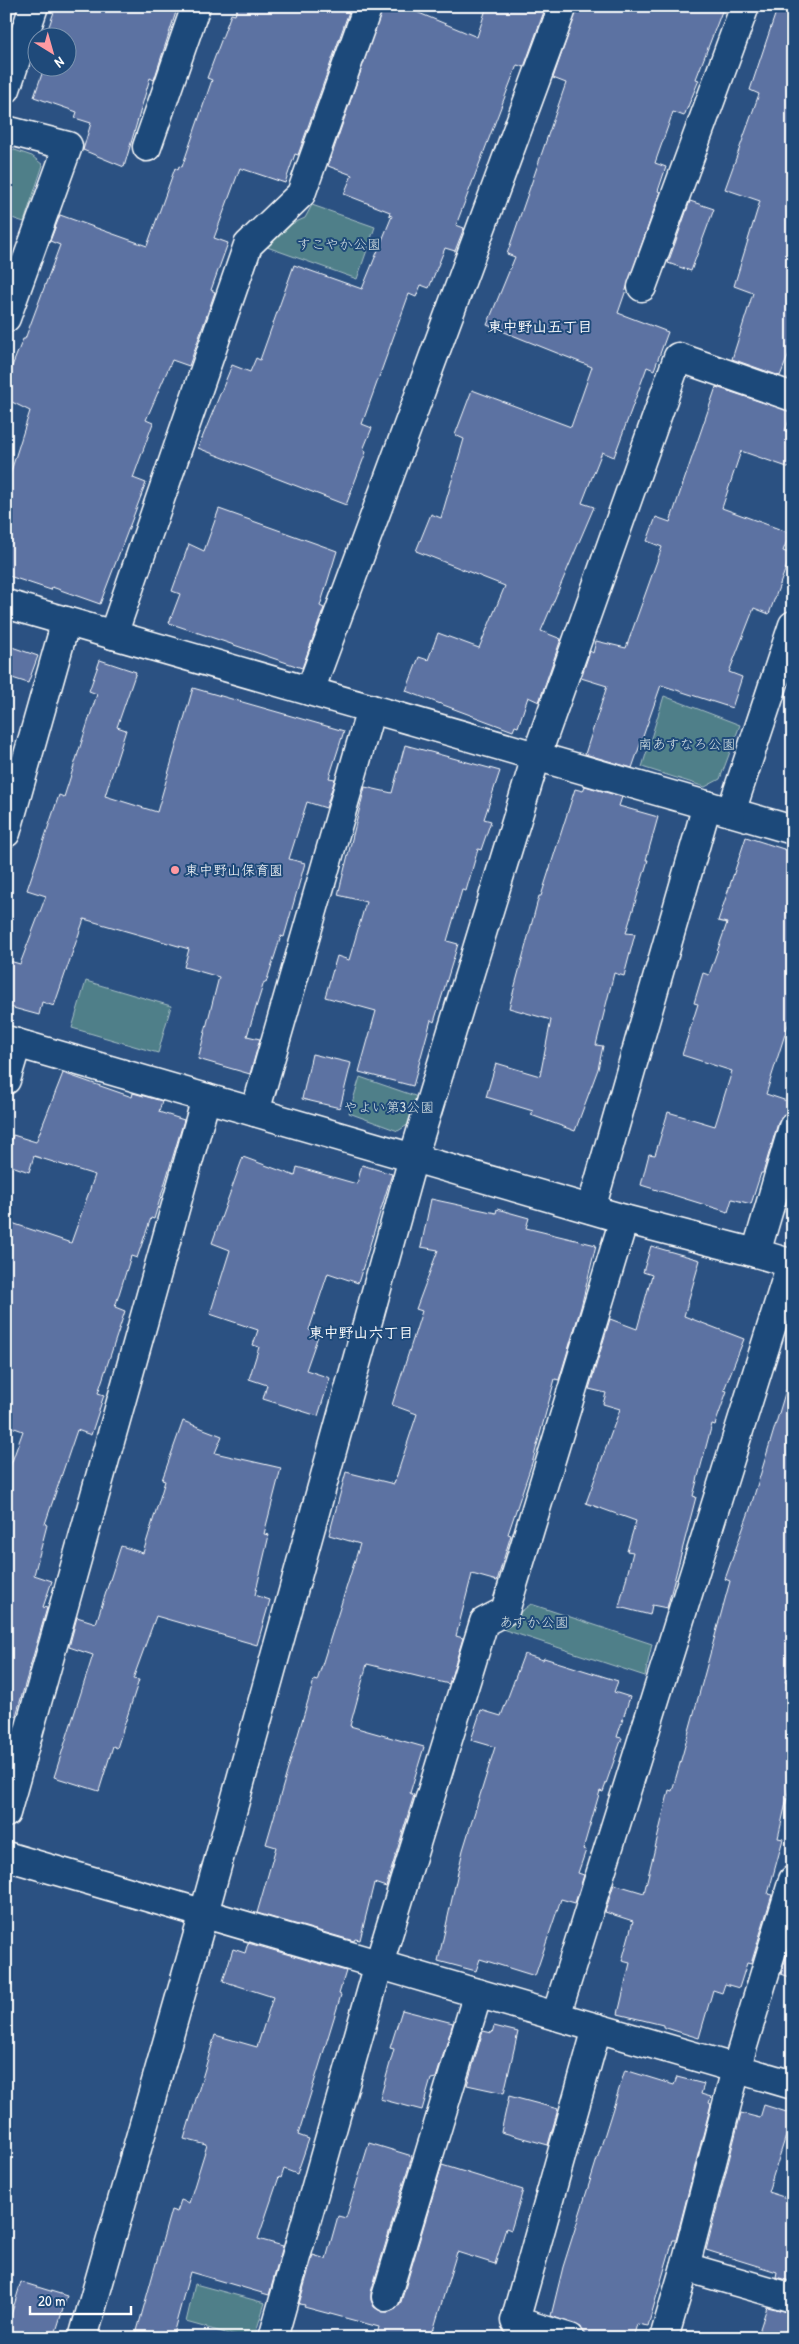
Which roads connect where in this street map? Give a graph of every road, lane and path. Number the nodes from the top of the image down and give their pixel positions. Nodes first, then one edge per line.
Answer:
1 (34, 6) edge
2 (196, 6) edge
3 (368, 6) edge
4 (562, 6) edge
5 (745, 6) edge
6 (6, 89) edge
7 (6, 130) edge
8 (147, 147) dead end
9 (642, 288) dead end
10 (6, 318) edge
11 (790, 388) edge
12 (6, 604) edge
13 (66, 621) junction
14 (793, 625) edge
15 (113, 635) junction
16 (310, 691) junction
17 (371, 710) junction
18 (536, 757) junction
19 (719, 809) junction
20 (793, 830) edge
21 (6, 833) edge
22 (12, 1042) edge
23 (6, 1080) edge
24 (206, 1098) junction
25 (254, 1112) junction
26 (793, 1127) edge
27 (413, 1158) junction
28 (591, 1209) junction
29 (624, 1218) junction
30 (756, 1253) junction
31 (792, 1264) edge
32 (6, 1814) edge
33 (6, 1856) edge
34 (793, 1880) edge
35 (204, 1913) junction
36 (379, 1964) junction
37 (478, 1994) junction
38 (556, 2016) junction
39 (597, 2028) junction
40 (736, 2069) junction
41 (793, 2085) edge
42 (685, 2267) junction
43 (386, 2297) dead end
44 (793, 2298) edge
45 (83, 2338) edge
46 (273, 2338) edge
47 (570, 2338) edge
48 (664, 2338) edge

1 - 6 street
2 - 8 street
3 - 15 street
4 - 16 street
5 - 9 street
7 - 10 street
11 - 18 street
12 - 13 street
13 - 15 street
13 - 21 street
14 - 19 street
15 - 16 street
16 - 17 street
17 - 18 street
17 - 25 street
18 - 19 street
18 - 27 street
19 - 20 street
19 - 28 street
22 - 23 street
22 - 24 street
24 - 25 street
24 - 32 street
25 - 27 street
26 - 30 street
27 - 28 street
27 - 35 street
28 - 29 street
29 - 30 street
29 - 36 street
30 - 31 street
31 - 38 street
33 - 35 street
34 - 40 street
35 - 36 street
35 - 45 street
36 - 37 street
36 - 46 street
37 - 38 street
37 - 43 street
38 - 39 street
39 - 40 street
39 - 47 street
40 - 41 street
40 - 42 street
42 - 44 street
42 - 48 street

